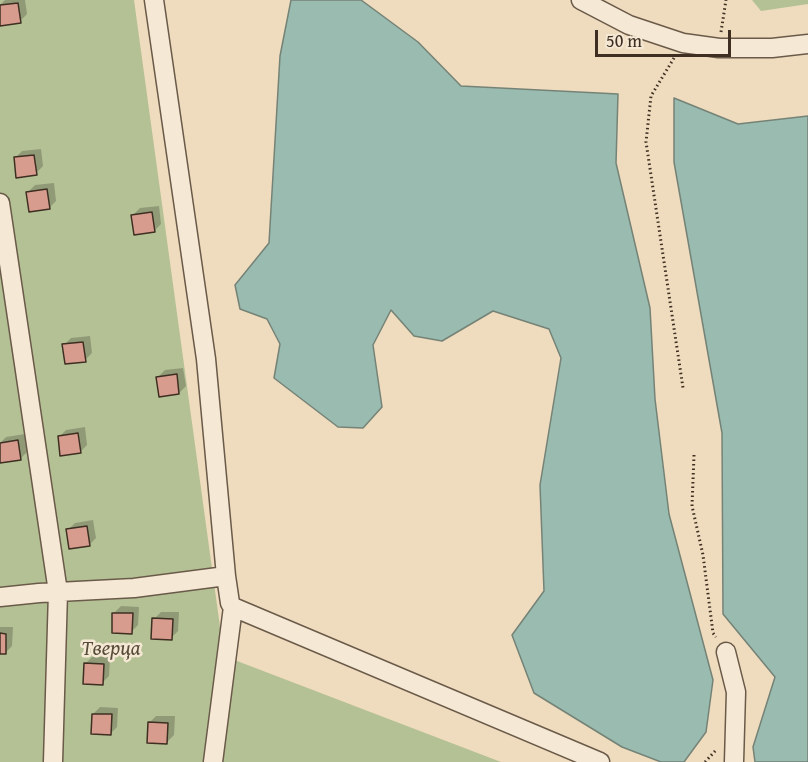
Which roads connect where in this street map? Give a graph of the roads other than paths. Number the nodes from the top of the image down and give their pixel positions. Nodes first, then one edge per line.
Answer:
1 (154, 0) edge
2 (581, 0) edge
3 (808, 44) edge
4 (0, 203) edge
5 (226, 576) junction
6 (58, 592) junction
7 (0, 597) edge
8 (233, 607) junction
9 (726, 652) road end
10 (53, 762) edge
11 (213, 762) edge
12 (600, 762) edge
13 (734, 762) edge

1 - 5 street
2 - 3 street
4 - 6 street
5 - 6 street
5 - 8 street
6 - 7 street
6 - 10 street
8 - 11 street
8 - 12 street
9 - 13 street

